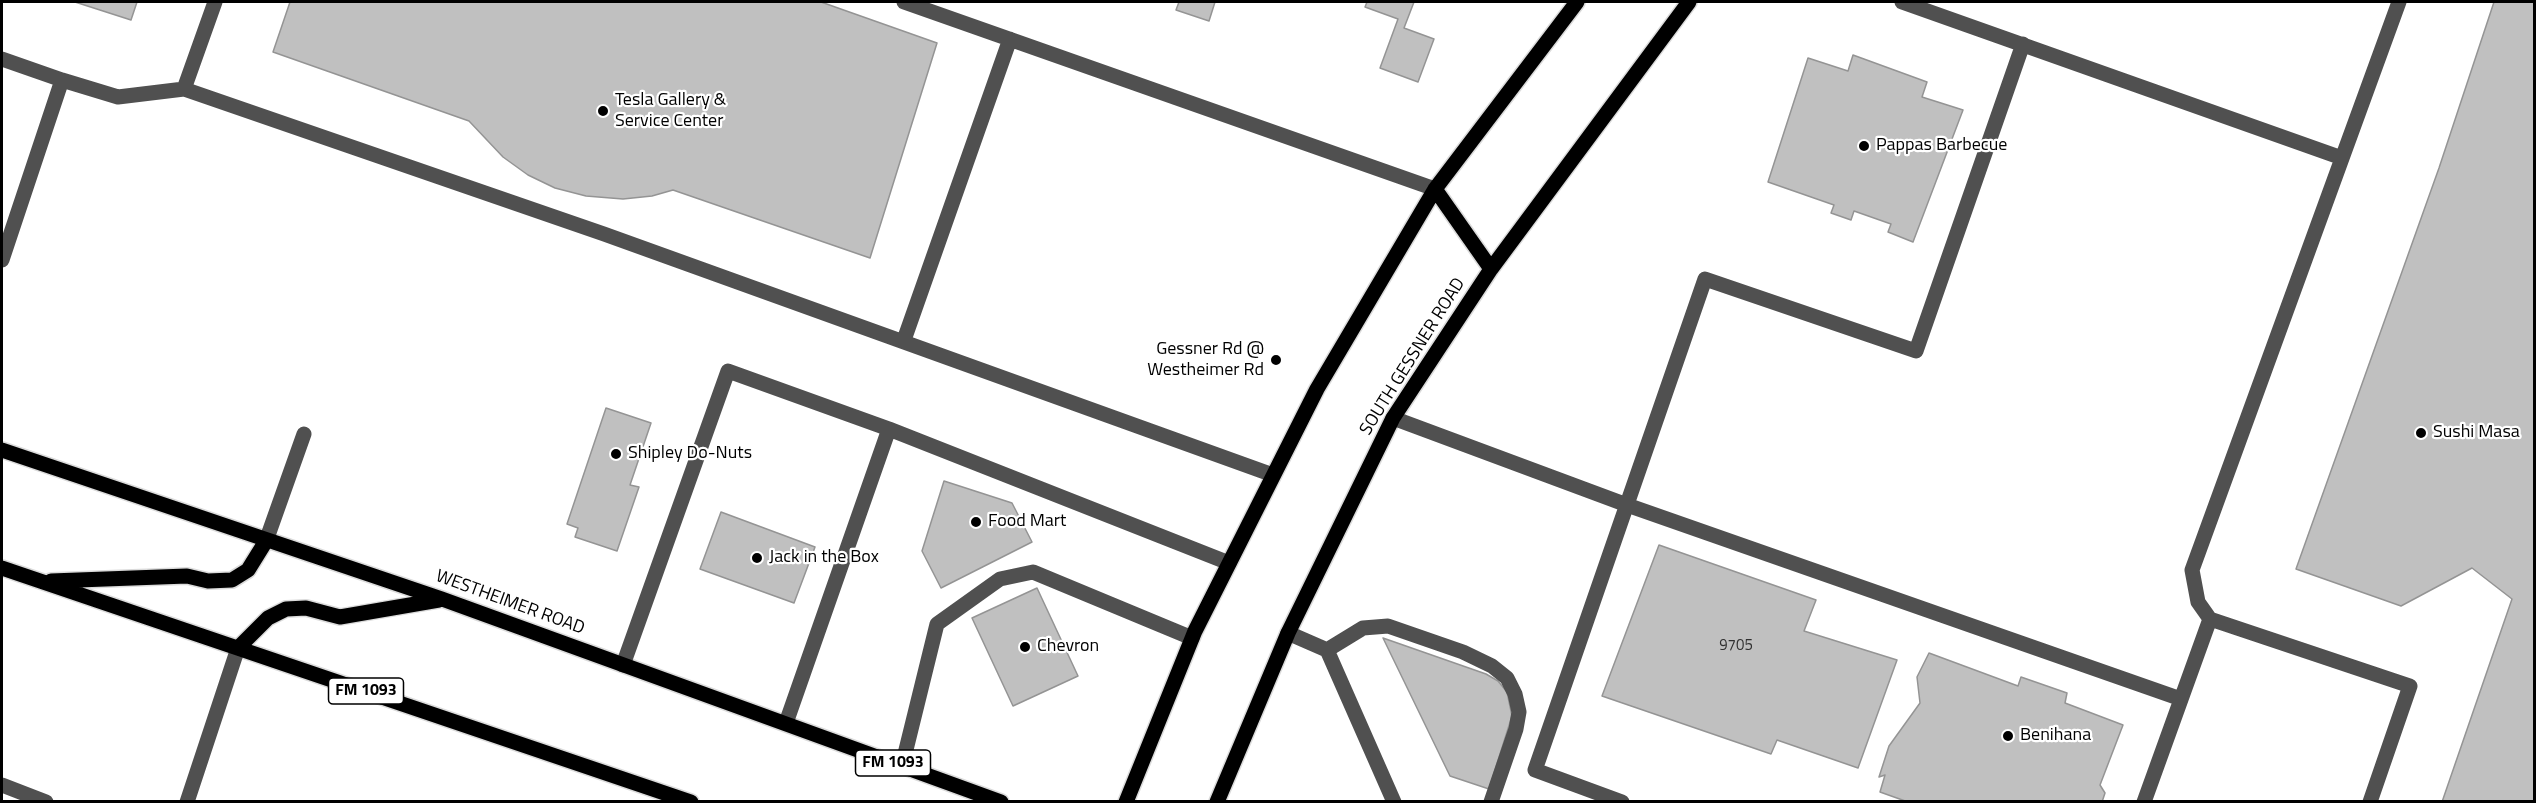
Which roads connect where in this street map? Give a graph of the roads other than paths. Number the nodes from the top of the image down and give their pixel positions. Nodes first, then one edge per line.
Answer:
1 (215, 2) edge
2 (904, 2) edge
3 (1576, 2) edge
4 (1689, 2) edge
5 (1902, 2) edge
6 (2399, 2) edge
7 (1010, 39) junction
8 (2023, 44) junction
9 (2, 59) edge
10 (62, 80) junction
11 (184, 89) junction
12 (2342, 158) junction
13 (1435, 189) junction
14 (2, 260) edge
15 (1491, 269) junction
16 (904, 340) junction
17 (1393, 418) junction
18 (889, 429) junction
19 (304, 434) dead end
20 (2, 450) edge
21 (1273, 475) junction
22 (1627, 505) junction
23 (266, 541) junction
24 (1229, 563) junction
25 (2, 568) edge
26 (42, 581) junction
27 (442, 599) junction
28 (2210, 619) junction
29 (1288, 633) junction
30 (1192, 638) junction
31 (238, 648) junction
32 (1327, 650) junction
33 (623, 665) junction
34 (2181, 699) junction
35 (786, 723) junction
36 (902, 766) junction
37 (2, 785) edge
38 (666, 797) edge
39 (46, 801) edge
40 (187, 801) edge
41 (691, 801) edge
42 (1001, 801) edge
43 (1126, 801) edge
44 (1217, 801) edge
45 (1394, 801) edge
46 (1491, 801) edge
47 (1622, 801) edge
48 (2144, 801) edge
49 (2370, 801) edge

1 - 11 lane
2 - 7 lane
3 - 13 main road
4 - 15 main road, SOUTH GESSNER ROAD
5 - 8 lane
6 - 12 lane
7 - 13 lane
7 - 16 lane
8 - 12 lane
8 - 22 lane
9 - 10 lane
10 - 11 lane
10 - 14 lane
11 - 16 lane
12 - 28 lane
13 - 15 main road
13 - 21 main road
15 - 17 main road, SOUTH GESSNER ROAD
16 - 21 lane
17 - 22 lane
17 - 29 main road, SOUTH GESSNER ROAD
18 - 24 lane
18 - 33 lane
18 - 35 lane
19 - 23 lane
20 - 23 main road, WESTHEIMER ROAD / FM 1093
21 - 24 main road
22 - 34 lane
22 - 47 lane
23 - 26 main road
23 - 27 main road, WESTHEIMER ROAD / FM 1093
24 - 30 main road
25 - 26 main road, FM 1093
26 - 31 main road, FM 1093
27 - 31 main road
27 - 33 main road, WESTHEIMER ROAD / FM 1093
28 - 34 lane
28 - 49 lane
29 - 32 lane
29 - 44 main road, SOUTH GESSNER ROAD
30 - 36 lane
30 - 43 main road
31 - 38 main road, FM 1093
31 - 40 lane
32 - 45 lane
32 - 46 lane
33 - 35 main road, WESTHEIMER ROAD / FM 1093
34 - 48 lane
35 - 36 main road, WESTHEIMER ROAD / FM 1093
36 - 42 main road, WESTHEIMER ROAD / FM 1093
37 - 39 lane
38 - 41 main road, FM 1093

